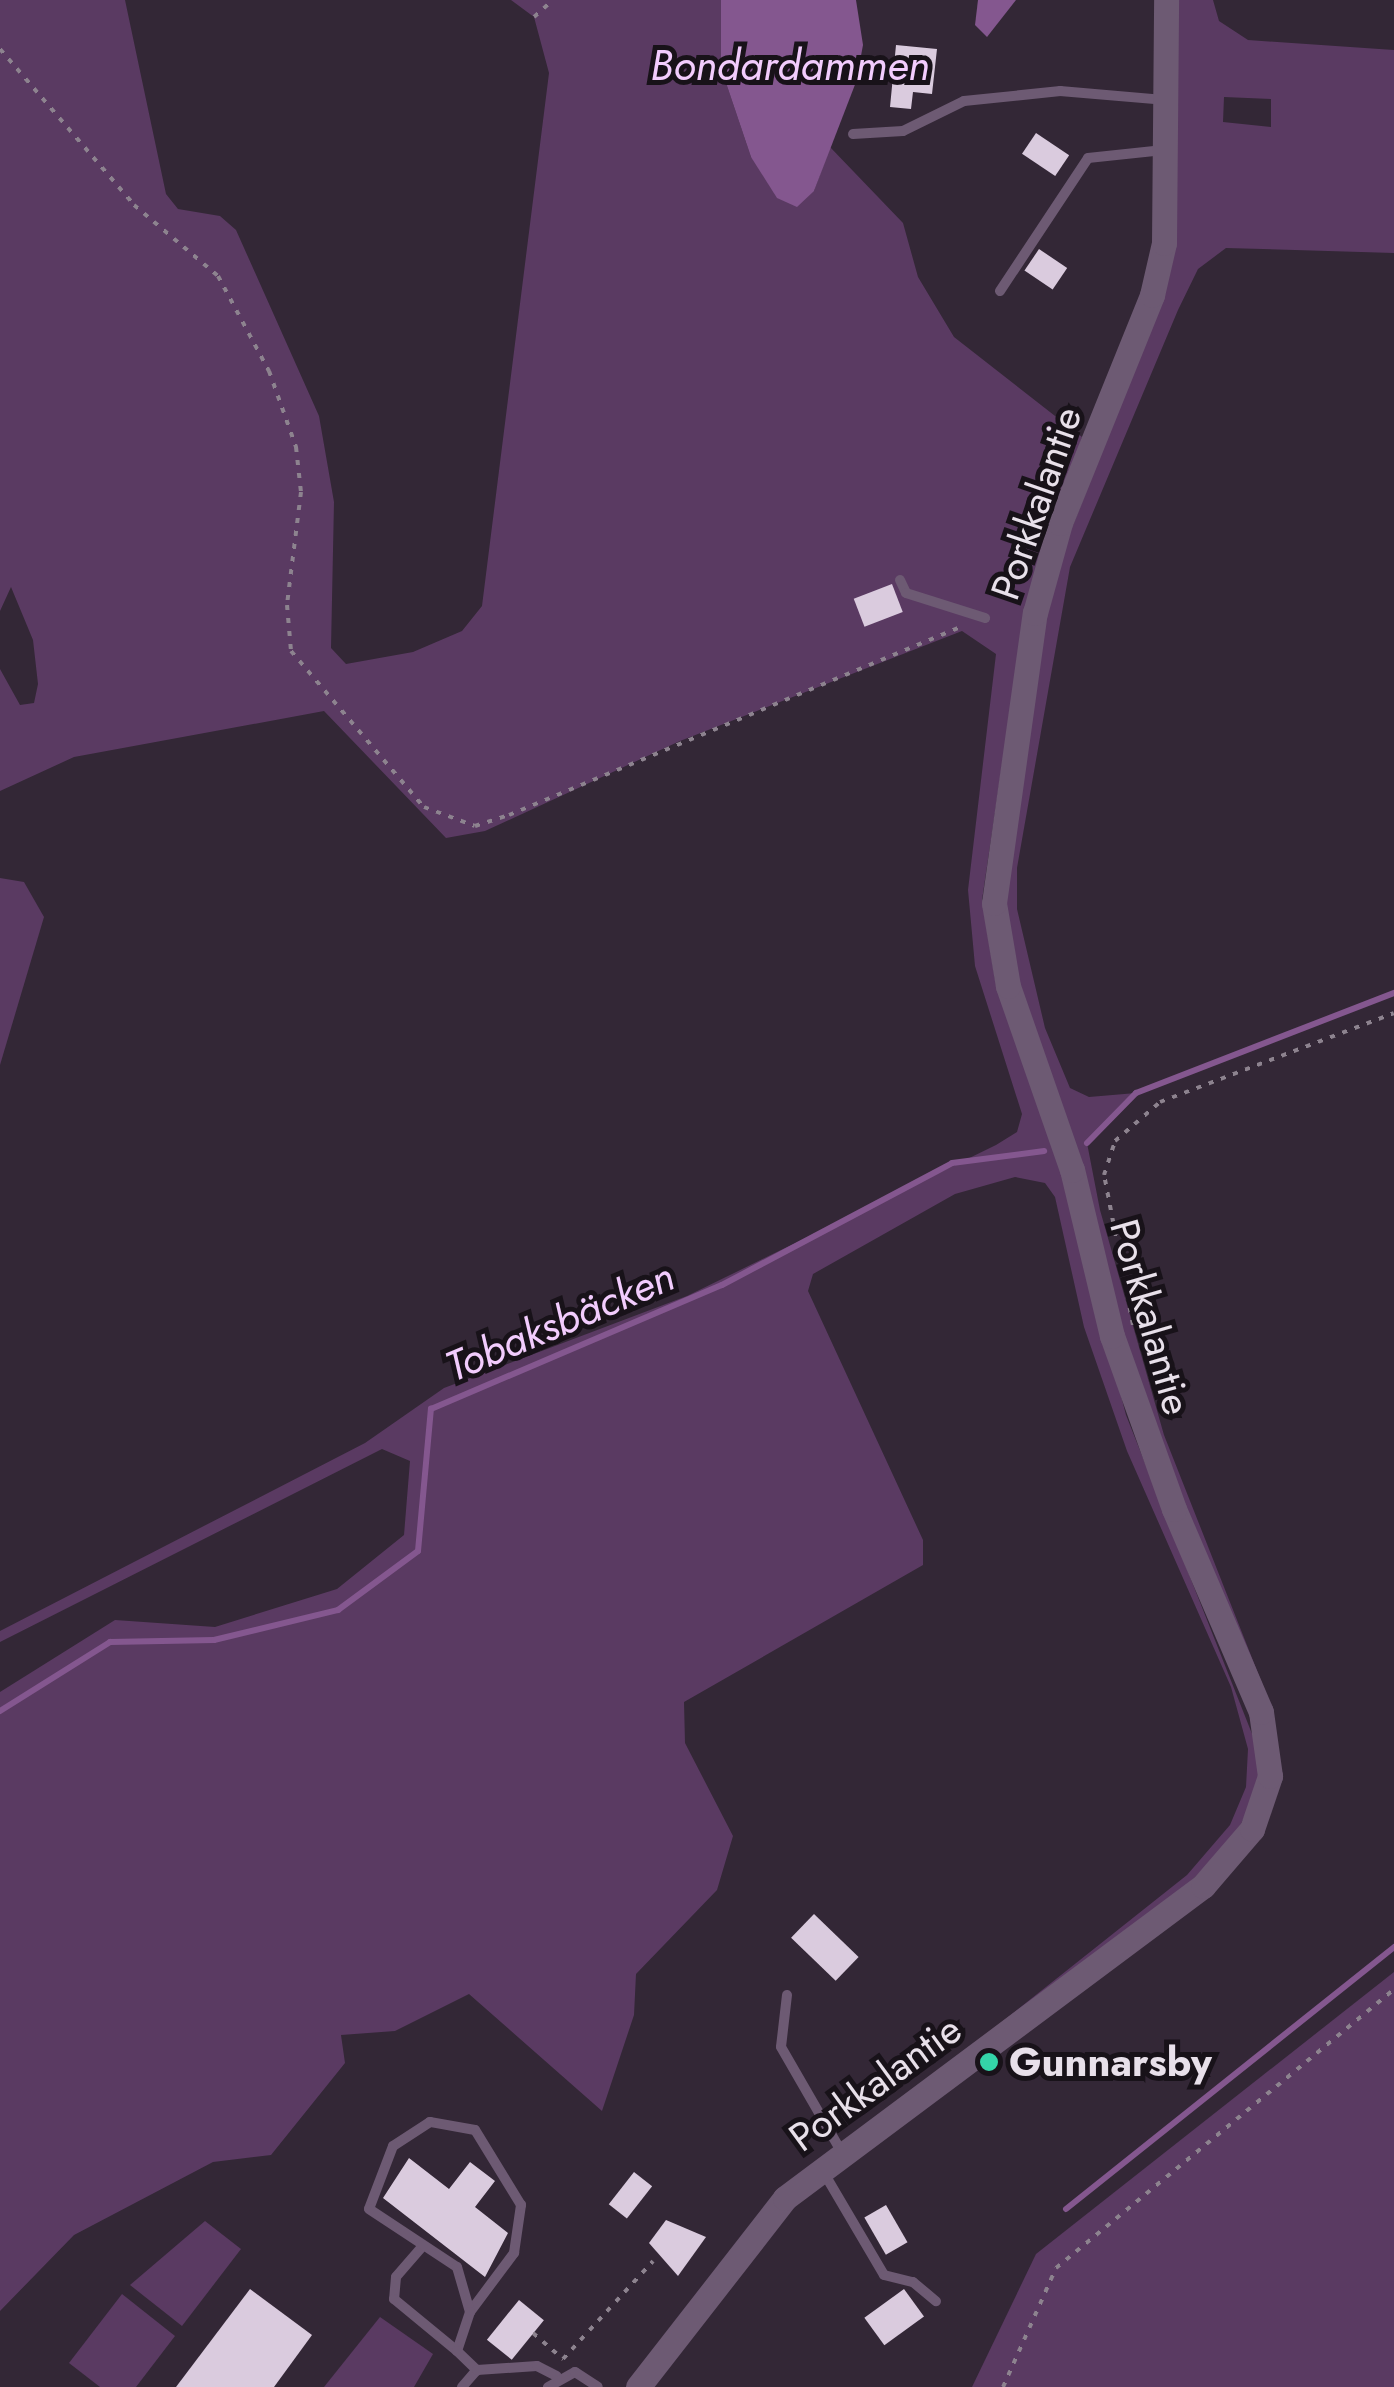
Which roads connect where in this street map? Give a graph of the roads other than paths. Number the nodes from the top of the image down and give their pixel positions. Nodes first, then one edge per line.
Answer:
1 (1166, 0) edge
2 (1165, 100) junction
3 (853, 134) dead end
4 (1165, 150) junction
5 (1000, 291) dead end
6 (900, 580) dead end
7 (984, 618) road end
8 (787, 1995) dead end
9 (840, 2149) junction
10 (819, 2167) junction
11 (420, 2248) junction
12 (936, 2301) dead end
13 (470, 2312) junction
14 (456, 2352) junction
15 (477, 2370) junction
16 (557, 2376) junction
17 (648, 2383) edge
18 (462, 2387) edge
19 (548, 2387) edge
20 (598, 2387) edge

1 - 2 street, Porkkalantie
2 - 3 lane
2 - 4 street, Porkkalantie
4 - 5 lane
4 - 9 street, Porkkalantie
6 - 7 lane
8 - 9 lane
9 - 10 street, Porkkalantie
10 - 12 lane
10 - 17 street, Porkkalantie
11 - 13 lane
11 - 13 lane
11 - 14 lane
13 - 14 lane
14 - 15 lane
15 - 16 lane
15 - 18 lane
16 - 19 lane
16 - 20 lane

